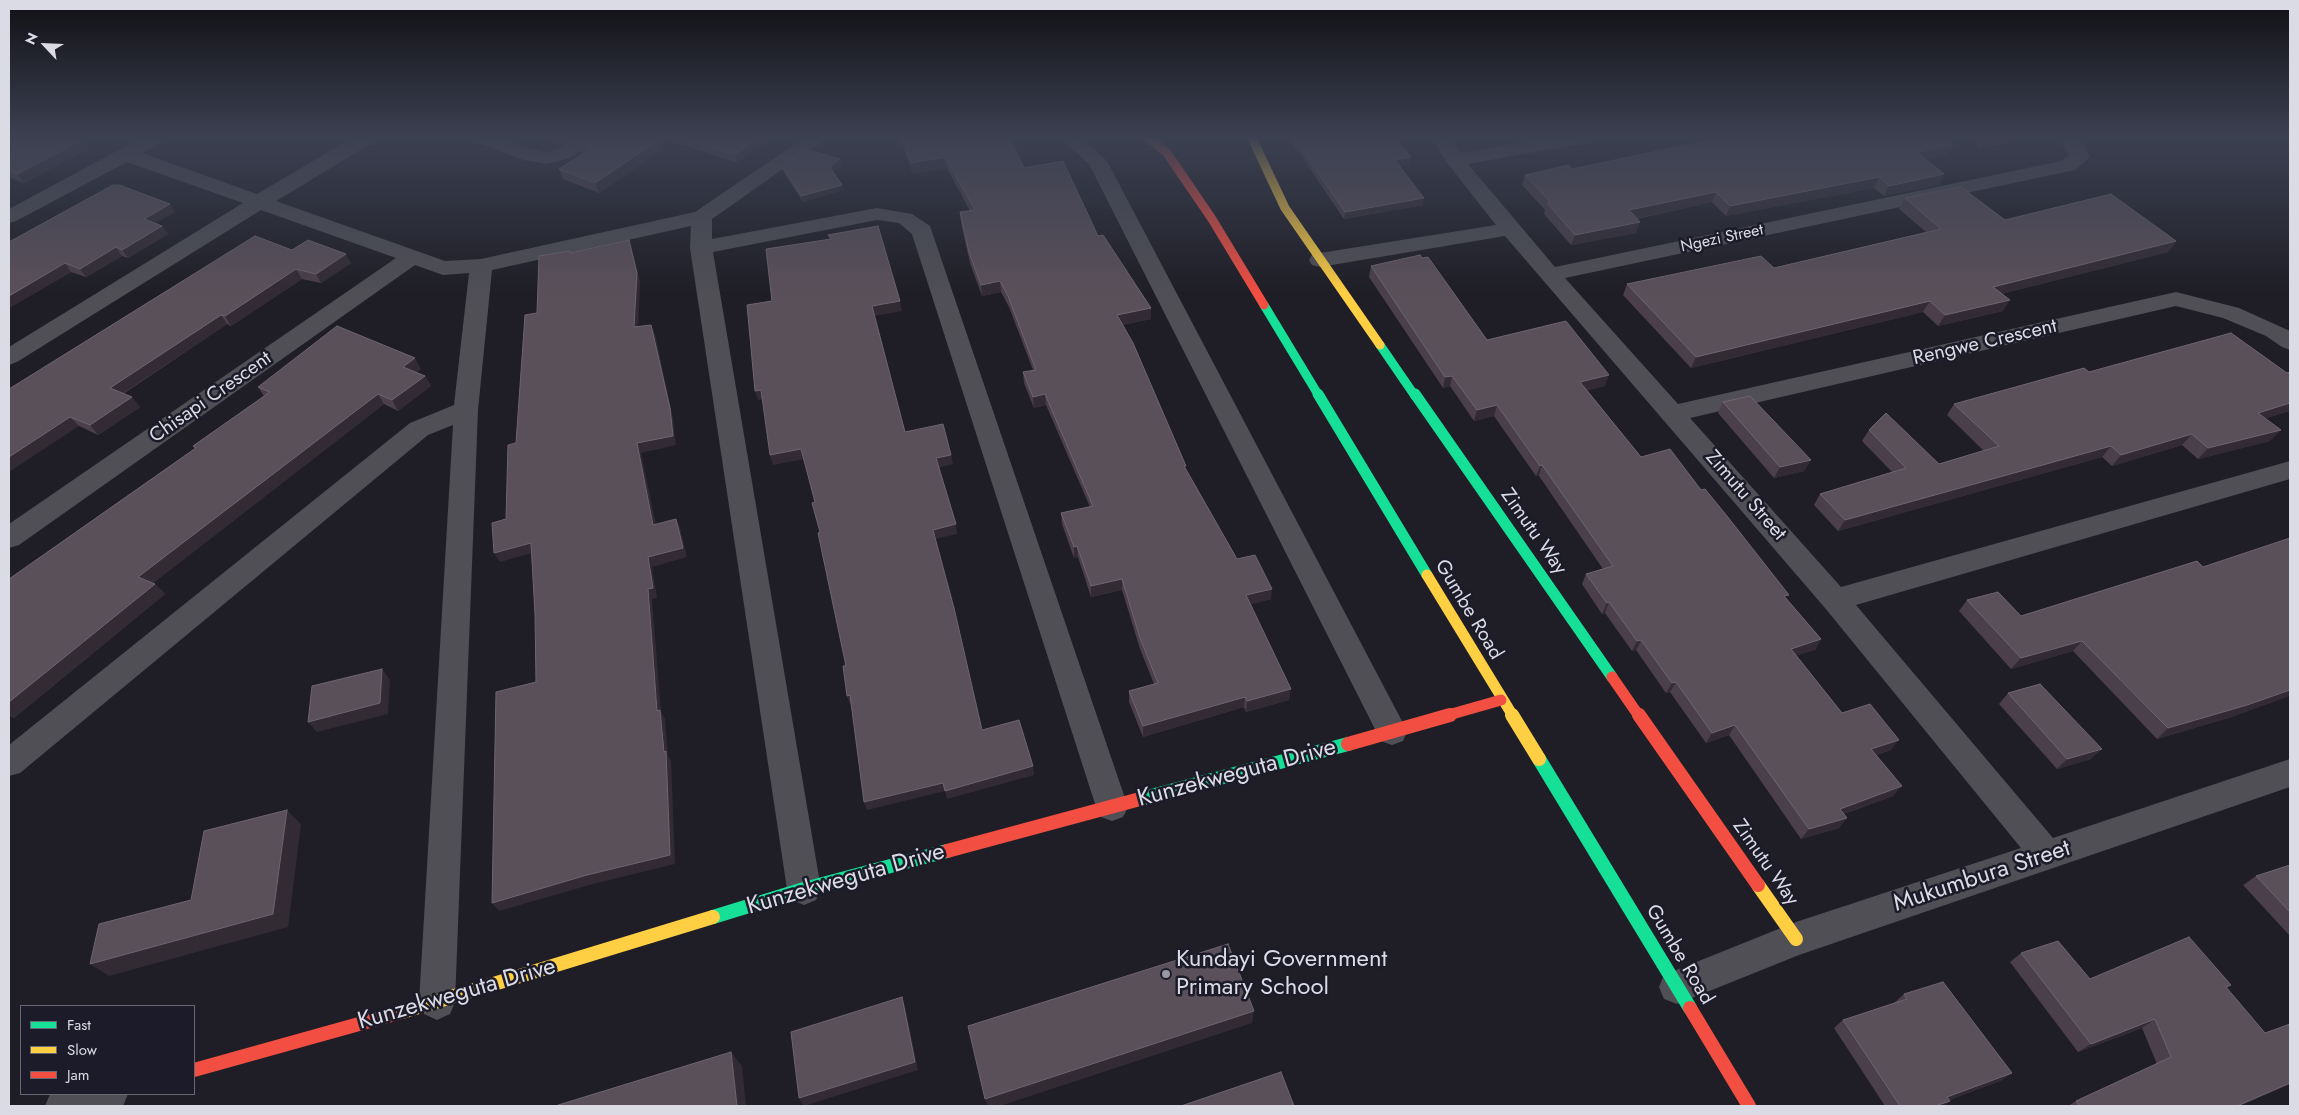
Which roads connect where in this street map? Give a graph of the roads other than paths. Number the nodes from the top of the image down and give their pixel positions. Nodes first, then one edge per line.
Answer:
1 (59, 190) edge
2 (229, 190) edge
3 (281, 190) edge
4 (741, 190) edge
5 (1112, 190) edge
6 (1192, 190) edge
7 (1277, 190) edge
8 (1479, 190) edge
9 (1953, 190) edge
10 (263, 202) junction
11 (9, 217) edge
12 (702, 217) junction
13 (1510, 229) junction
14 (701, 248) junction
15 (412, 257) junction
16 (1320, 260) junction
17 (481, 266) junction
18 (1552, 274) junction
19 (2290, 342) edge
20 (9, 356) edge
21 (466, 410) junction
22 (1673, 414) junction
23 (2290, 470) edge
24 (9, 538) edge
25 (1835, 600) junction
26 (1500, 700) junction
27 (1392, 732) junction
28 (9, 763) edge
29 (2290, 773) edge
30 (1112, 807) junction
31 (2048, 856) junction
32 (804, 890) junction
33 (1796, 939) junction
34 (1677, 987) junction
35 (437, 1002) junction
36 (195, 1070) edge
37 (104, 1095) edge
38 (64, 1106) edge
39 (1749, 1106) edge

1 - 11 street
2 - 10 street
3 - 10 street
4 - 12 street
5 - 27 street
6 - 26 street, Gumbe Road
7 - 16 street, Zimutu Way
8 - 13 street, Zimutu Street
9 - 18 street, Ngezi Street
10 - 15 street
10 - 20 street
12 - 14 street
12 - 17 street
13 - 16 street
13 - 18 street, Zimutu Street
14 - 30 street
14 - 32 street
15 - 17 street
15 - 24 street, Chisapi Crescent
16 - 33 street, Zimutu Way
17 - 21 street
18 - 22 street, Zimutu Street
19 - 22 street, Rengwe Crescent
21 - 28 street
21 - 35 street
22 - 25 street, Zimutu Street
23 - 25 street
25 - 31 street, Zimutu Street
26 - 27 street, Kunzekweguta Drive
26 - 34 street, Gumbe Road
27 - 30 street, Kunzekweguta Drive
29 - 31 street, Mukumbura Street
30 - 32 street, Kunzekweguta Drive
31 - 33 street, Mukumbura Street
32 - 35 street, Kunzekweguta Drive
33 - 34 street, Mukumbura Street
34 - 39 street, Gumbe Road
35 - 36 street, Kunzekweguta Drive
37 - 38 street

